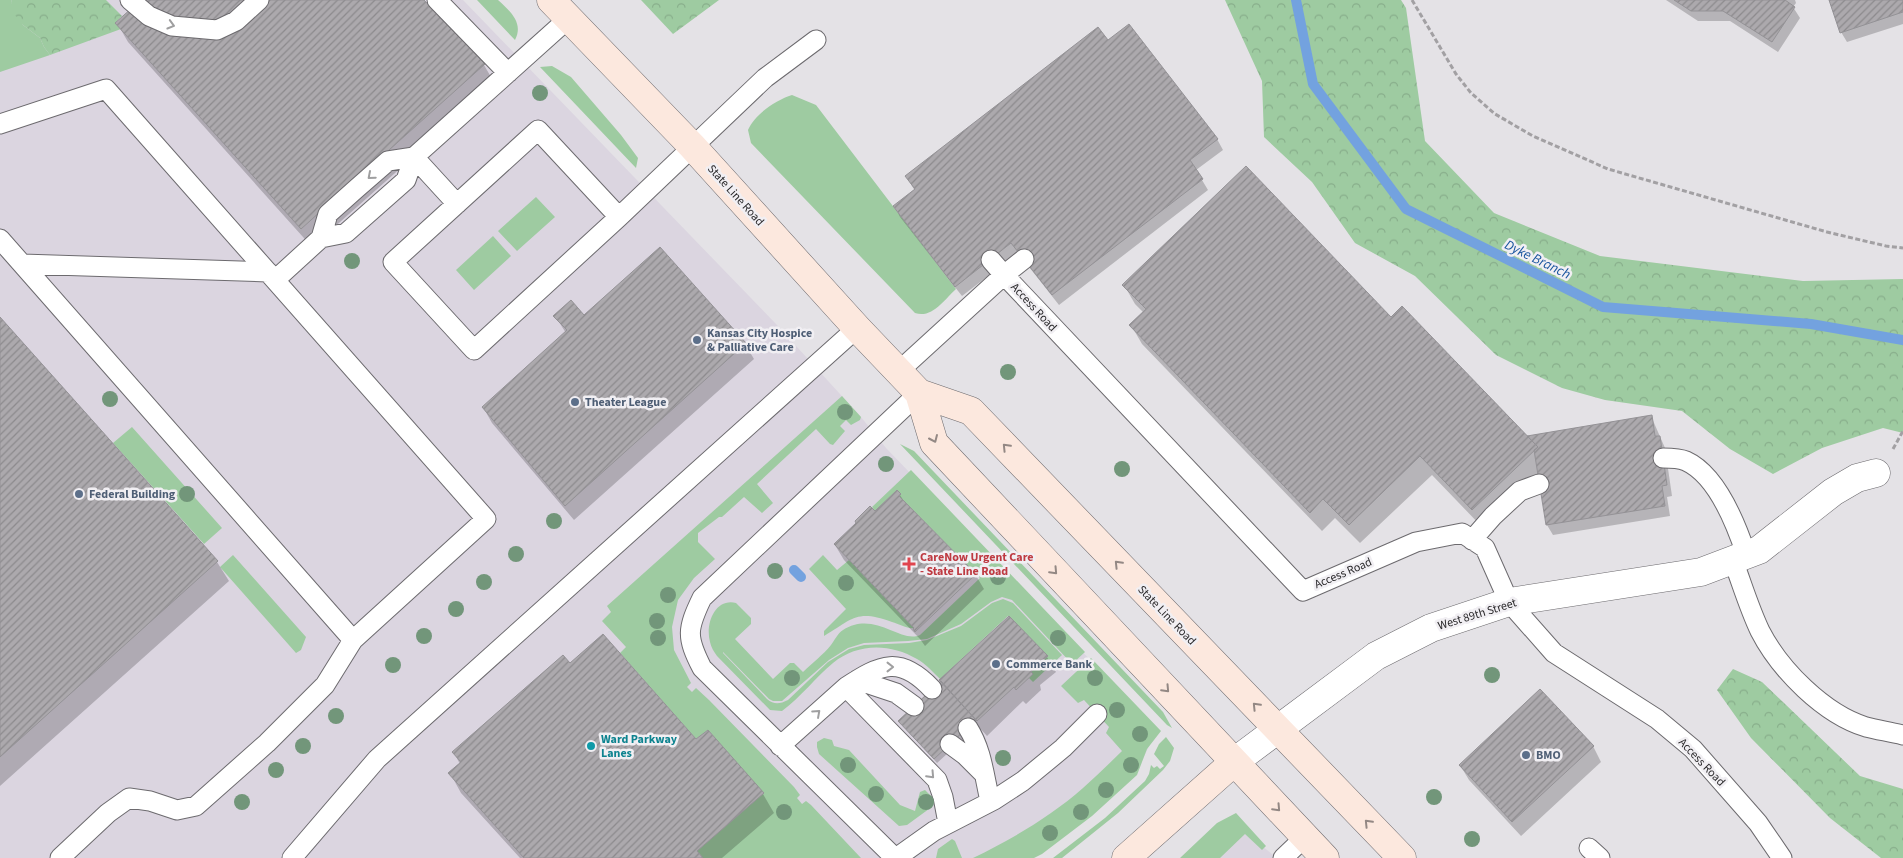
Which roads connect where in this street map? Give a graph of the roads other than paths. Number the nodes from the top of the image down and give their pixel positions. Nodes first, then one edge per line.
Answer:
1 (130, 0) edge
2 (259, 0) edge
3 (437, 0) edge
4 (560, 9) edge
5 (816, 40) dead end
6 (508, 73) junction
7 (0, 124) edge
8 (692, 146) junction
9 (414, 157) junction
10 (457, 204) junction
11 (619, 217) junction
12 (322, 238) junction
13 (0, 239) edge
14 (1024, 259) dead end
15 (991, 260) dead end
16 (22, 264) junction
17 (1004, 275) junction
18 (271, 276) junction
19 (857, 328) junction
20 (898, 371) junction
21 (919, 393) junction
22 (1663, 458) dead end
23 (1876, 473) dead end
24 (1539, 484) dead end
25 (1472, 540) junction
26 (1740, 557) junction
27 (1510, 602) junction
28 (352, 640) junction
29 (851, 683) junction
30 (932, 689) dead end
31 (914, 706) dead end
32 (1097, 714) dead end
33 (968, 728) dead end
34 (1278, 729) junction
35 (1903, 735) edge
36 (950, 744) dead end
37 (780, 746) junction
38 (1234, 762) junction
39 (983, 774) junction
40 (990, 801) junction
41 (948, 823) junction
42 (1305, 837) junction
43 (60, 858) edge
44 (292, 858) edge
45 (895, 858) edge
46 (1126, 858) edge
47 (1283, 858) edge
48 (1325, 858) edge
49 (1402, 858) edge
50 (1782, 858) edge

1 -> 2 lane
3 - 6 lane
4 - 6 lane
4 - 8 main road, State Line Road
5 - 8 lane
6 - 9 lane
7 - 18 lane
8 - 11 lane
8 - 19 main road, State Line Road
9 - 10 lane
9 - 12 lane
9 -> 12 lane
10 - 11 lane
10 - 11 lane
12 - 18 lane
13 - 16 lane
14 - 17 lane
15 - 17 lane
16 - 18 lane
16 - 28 lane
17 - 20 lane, Access Road
17 - 25 lane, Access Road
18 - 28 lane
19 - 20 main road, State Line Road
19 - 44 lane
20 - 21 main road, State Line Road
34 -> 21 main road, State Line Road
21 - 37 lane
21 -> 38 main road, State Line Road
22 - 26 lane
23 - 26 street, West 89th Street
24 - 25 lane
25 - 27 lane, Access Road
26 - 27 street, West 89th Street
26 - 35 lane
27 - 34 street, West 89th Street
27 - 50 lane, Access Road
28 - 43 lane
29 -> 30 lane
29 - 31 lane
37 -> 29 lane
29 -> 41 lane
32 - 40 lane
33 - 39 lane
34 - 38 street, West 89th Street
49 -> 34 main road, State Line Road
36 - 39 lane
37 - 45 lane
38 -> 42 main road, State Line Road
38 - 46 main road, West 89th Street
39 - 40 lane
40 - 41 lane
41 - 45 lane
42 - 47 lane
42 - 48 main road, State Line Road

